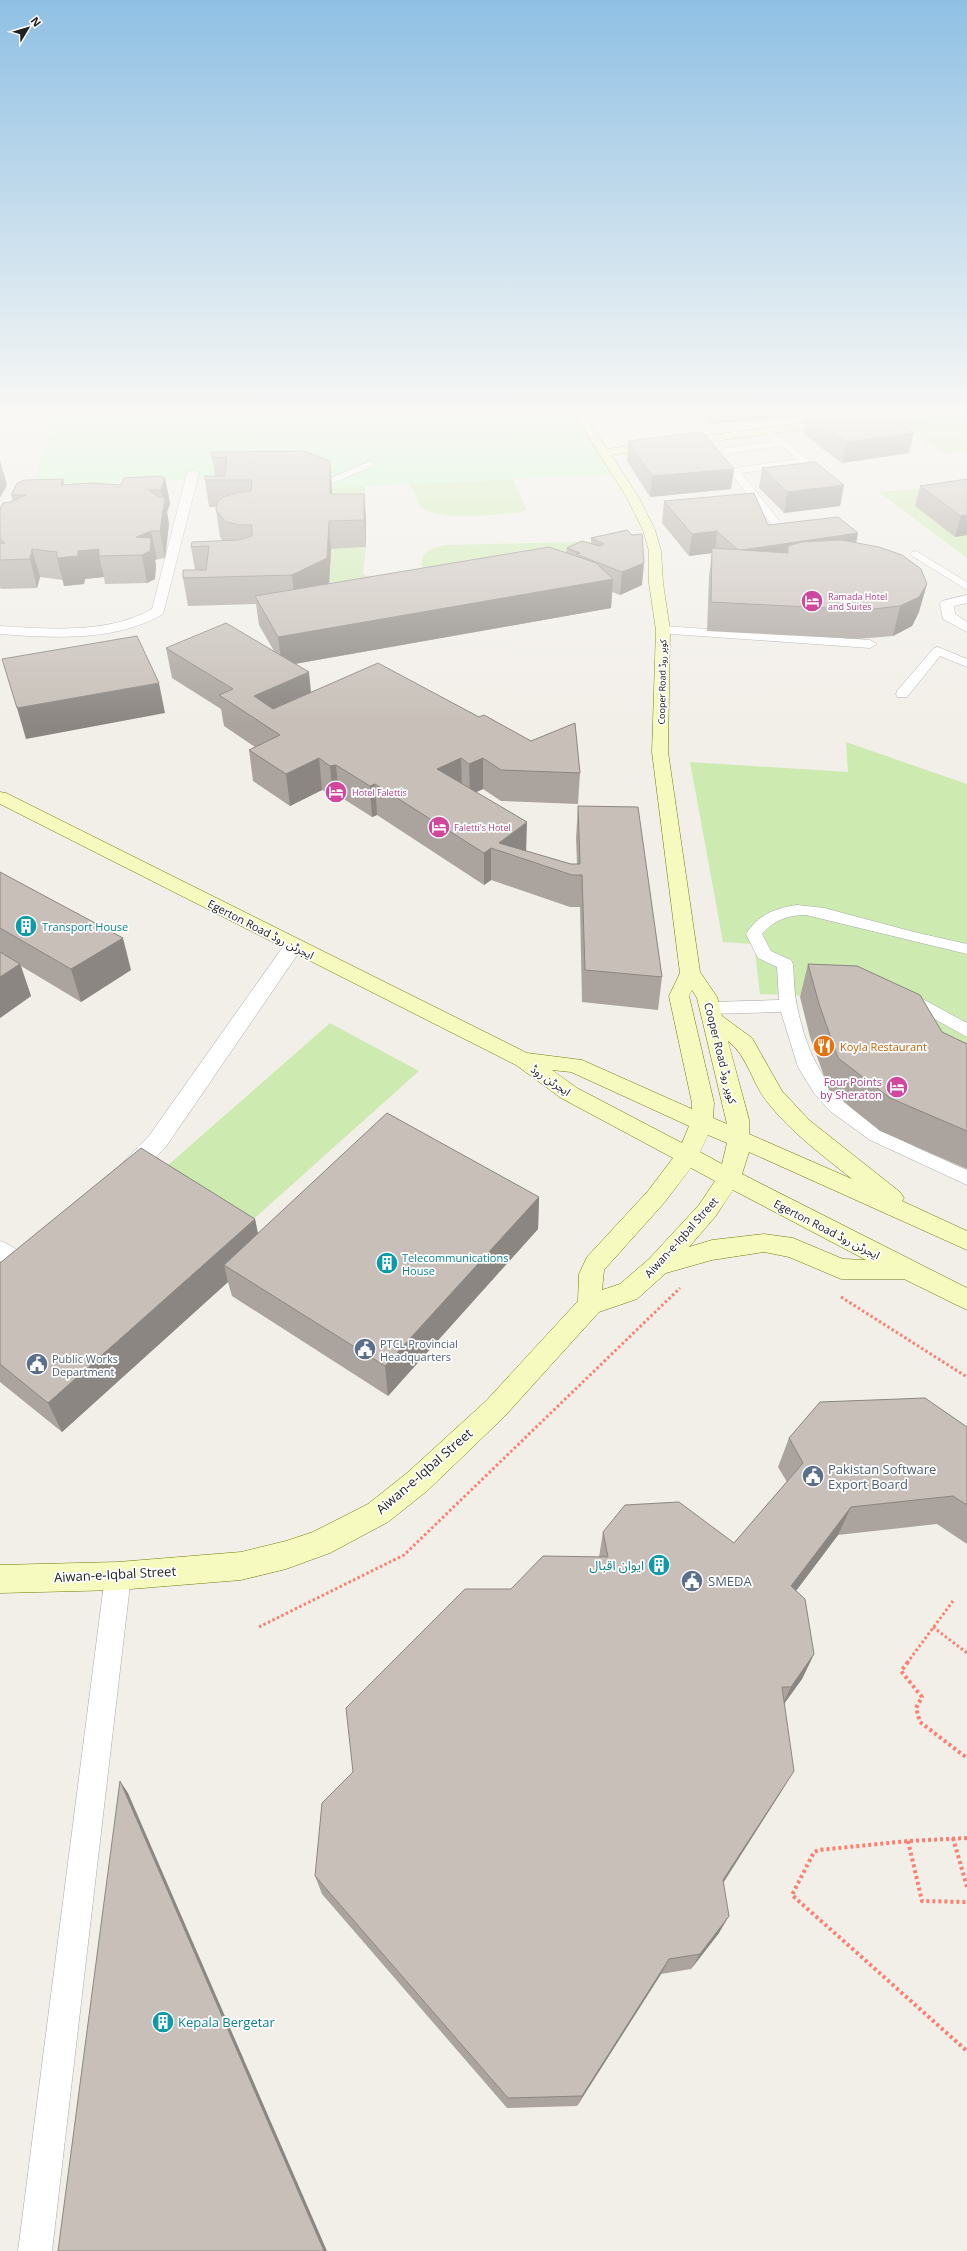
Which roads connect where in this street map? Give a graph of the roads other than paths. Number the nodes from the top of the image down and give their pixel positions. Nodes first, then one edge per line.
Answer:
1 (182, 515) edge
2 (641, 515) edge
3 (770, 515) edge
4 (786, 534) edge
5 (916, 554) dead end
6 (967, 588) edge
7 (967, 599) edge
8 (967, 628) edge
9 (0, 630) edge
10 (663, 630) junction
11 (870, 644) dead end
12 (967, 663) edge
13 (902, 694) dead end
14 (0, 797) edge
15 (294, 945) junction
16 (967, 949) edge
17 (690, 973) junction
18 (890, 987) edge
19 (788, 1006) junction
20 (712, 1014) junction
21 (967, 1031) edge
22 (523, 1060) junction
23 (703, 1123) junction
24 (739, 1138) junction
25 (688, 1155) junction
26 (729, 1178) junction
27 (967, 1178) edge
28 (112, 1187) edge
29 (922, 1221) junction
30 (967, 1241) edge
31 (0, 1249) edge
32 (44, 1254) edge
33 (658, 1266) junction
34 (907, 1270) junction
35 (19, 1277) joint
36 (967, 1300) edge
37 (590, 1304) junction
38 (118, 1576) junction
39 (0, 1579) edge
40 (35, 2251) edge

1 - 9 street
2 - 10 main road, Cooper Road کوپر روڈ
3 - 4 lane
5 - 6 lane
7 - 8 street
10 - 11 street
10 - 17 main road, Cooper Road کوپر روڈ
12 - 13 lane
14 - 15 main road, Egerton Road ایجرٹن روڈ
15 - 22 main road, Egerton Road ایجرٹن روڈ
15 - 28 street
16 - 19 lane
17 - 20 main road, Cooper Road کوپر روڈ
17 - 23 main road
18 - 21 lane
19 - 20 lane
19 - 27 lane
20 - 24 main road, Cooper Road کوپر روڈ
20 - 29 main road
22 - 23 main road, ایجرٹن روڈ
22 - 25 main road, ایجرٹن روڈ
23 - 24 main road
23 - 25 main road
24 - 26 main road, Aiwan-e-Iqbal Street
24 - 29 main road
25 - 26 main road, Egerton Road ایجرٹن روڈ
25 - 37 main road
26 - 33 main road, Aiwan-e-Iqbal Street
26 - 34 main road, Egerton Road ایجرٹن روڈ
29 - 30 main road
31 - 35 lane
32 - 35 street
33 - 34 main road
33 - 37 main road, Aiwan-e-Iqbal Street
34 - 36 main road, Egerton Road ایجرٹن روڈ
37 - 38 main road, Aiwan-e-Iqbal Street
38 - 39 main road, Aiwan-e-Iqbal Street
38 - 40 lane

